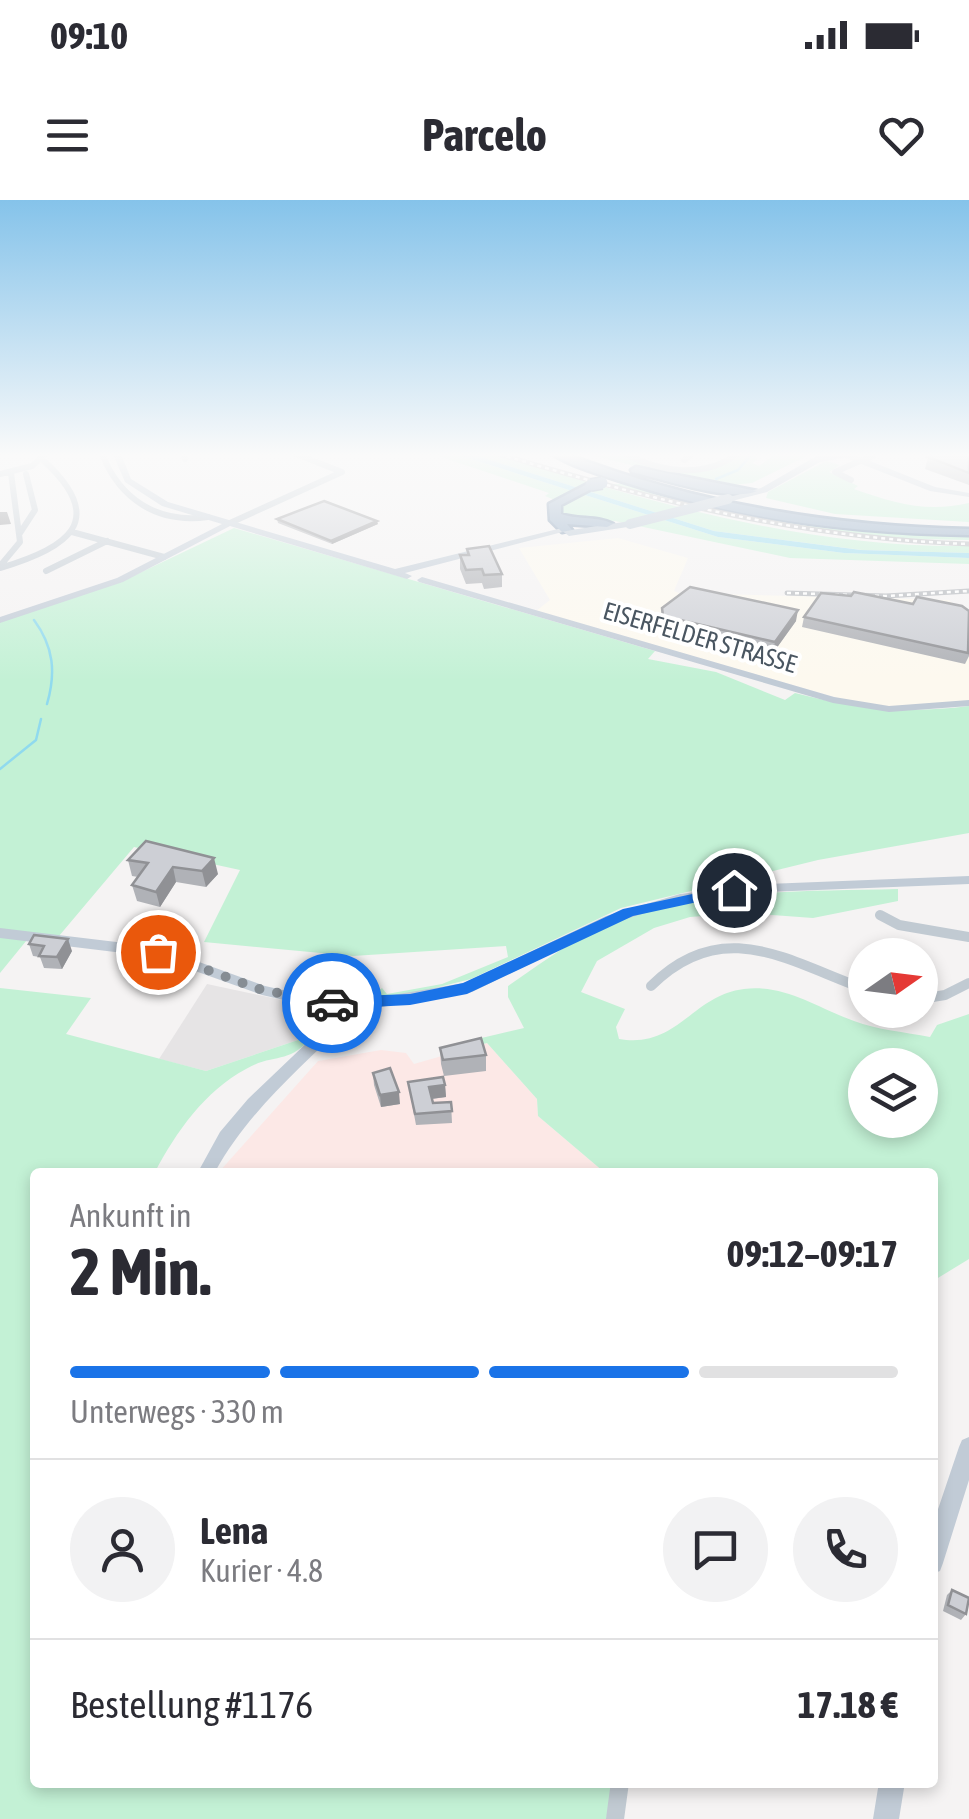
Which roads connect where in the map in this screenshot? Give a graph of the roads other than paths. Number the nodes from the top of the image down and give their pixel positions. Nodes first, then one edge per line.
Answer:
1 (19, 530) edge
2 (22, 530) edge
3 (219, 530) edge
4 (250, 530) edge
5 (575, 530) edge
6 (578, 530) edge
7 (567, 531) junction
8 (72, 532) joint
9 (20, 533) junction
10 (108, 542) junction
11 (164, 558) junction
12 (442, 561) junction
13 (0, 567) edge
14 (377, 569) junction
15 (46, 571) dead end
16 (418, 576) junction
17 (0, 620) edge
18 (969, 703) edge
19 (969, 880) edge
20 (880, 916) dead end
21 (0, 933) edge
22 (969, 936) edge
23 (848, 981) edge
24 (969, 982) edge
25 (651, 986) dead end
26 (938, 997) edge
27 (348, 1004) junction
28 (210, 1168) edge
29 (969, 1446) edge
30 (938, 1523) edge
31 (619, 1788) edge
32 (891, 1788) edge
33 (614, 1819) edge
34 (886, 1819) edge

1 - 9 street
2 - 9 street
3 - 11 main road
4 - 14 main road, EISERFELDER STRASSE
5 - 7 main road
6 - 7 main road
7 - 12 main road
8 - 10 street
8 - 13 street
9 - 13 street
10 - 11 street
10 - 15 street
11 - 17 main road
12 - 14 main road
12 - 16 main road
14 - 16 main road, EISERFELDER STRASSE
16 - 18 main road, EISERFELDER STRASSE
19 - 27 main road
20 - 22 street
21 - 27 main road
23 - 25 street
24 - 26 street
27 - 28 main road
29 - 30 main road
31 - 33 street
32 - 34 main road

